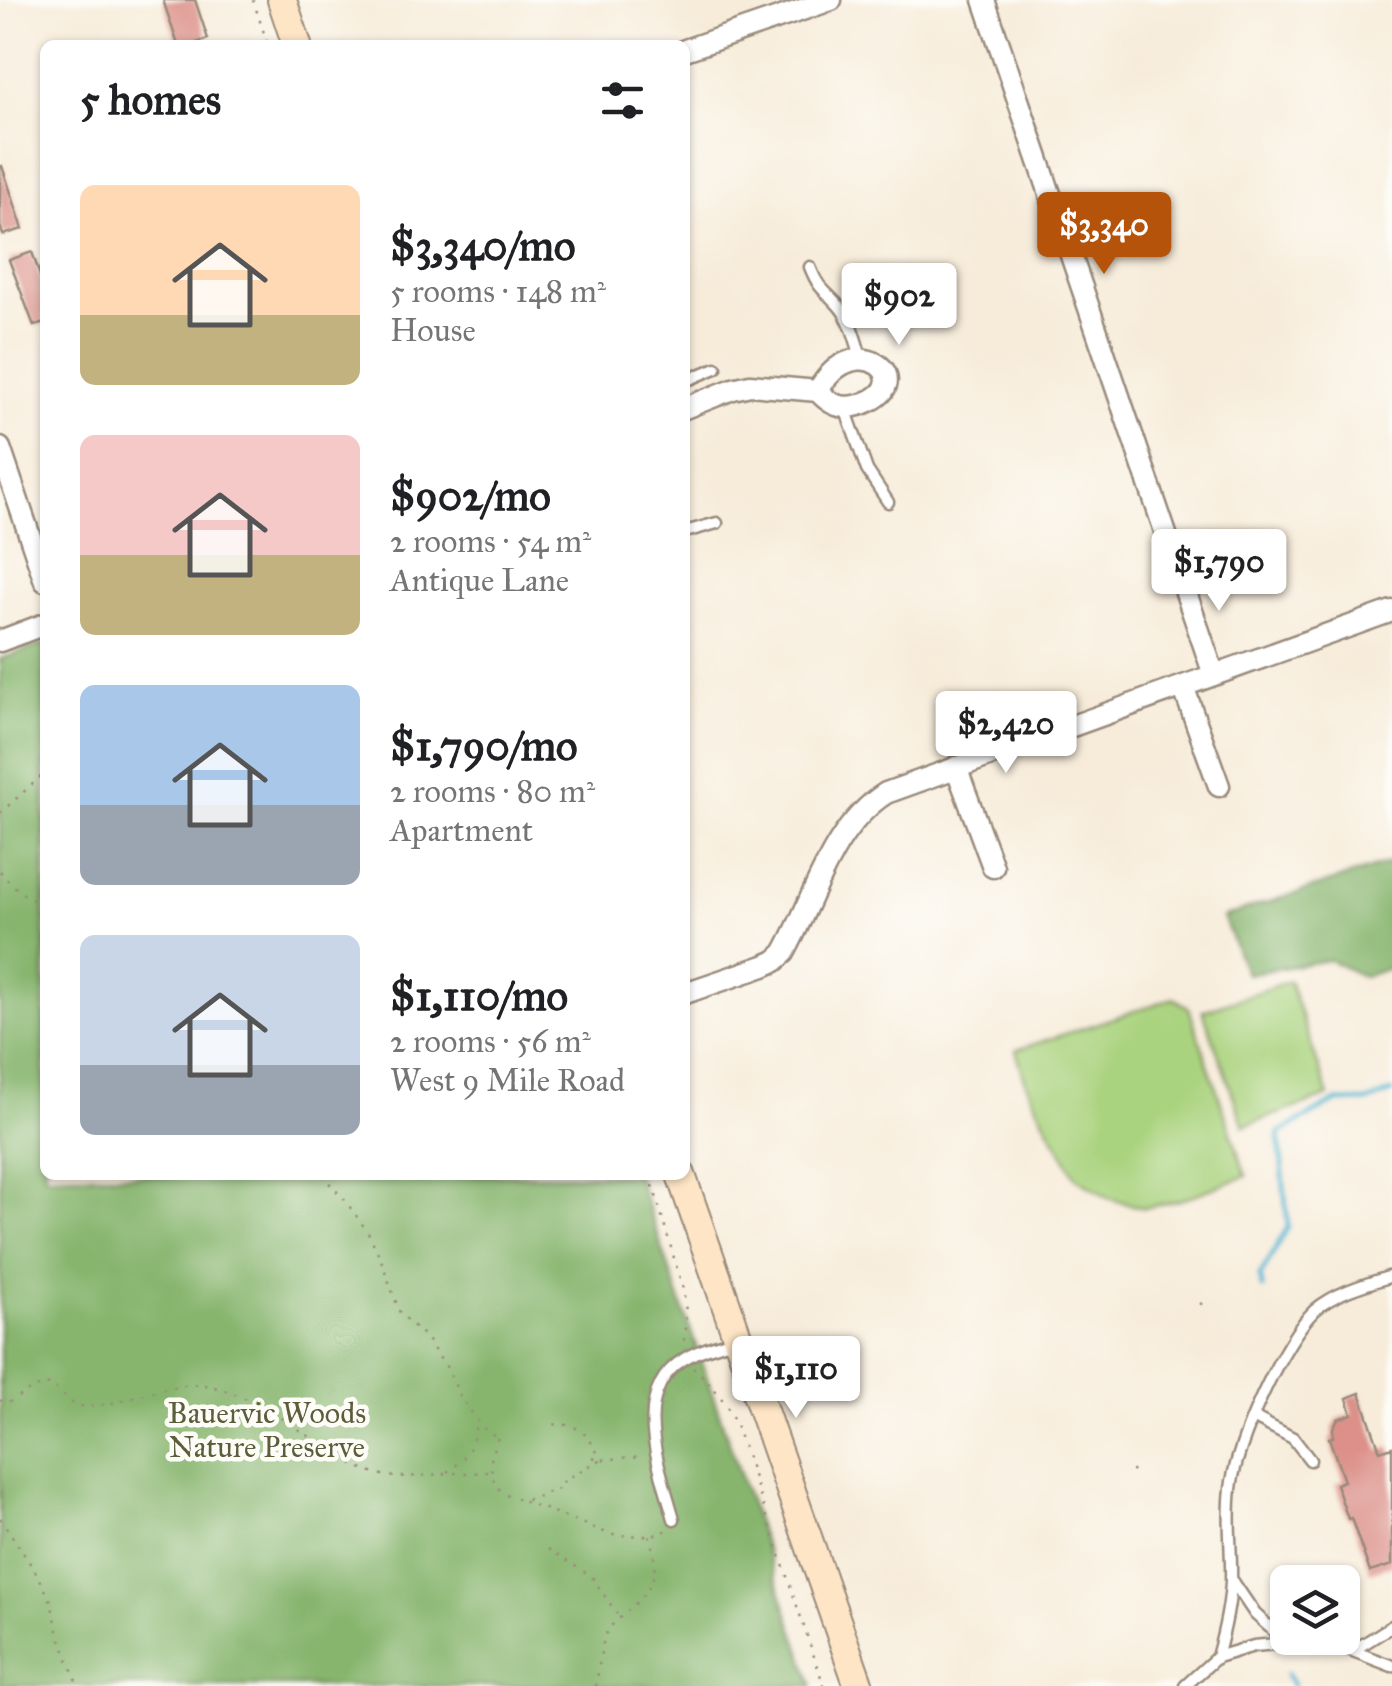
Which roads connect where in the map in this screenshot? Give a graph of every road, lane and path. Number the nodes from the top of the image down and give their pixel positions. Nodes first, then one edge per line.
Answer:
1 (253, 0) edge
2 (282, 0) edge
3 (831, 0) edge
4 (984, 0) edge
5 (266, 40) edge
6 (295, 40) edge
7 (690, 48) edge
8 (810, 267) dead end
9 (862, 360) junction
10 (716, 368) dead end
11 (690, 378) edge
12 (818, 392) junction
13 (690, 406) edge
14 (845, 408) junction
15 (0, 448) edge
16 (888, 502) dead end
17 (717, 522) dead end
18 (690, 530) edge
19 (40, 566) edge
20 (1392, 611) edge
21 (40, 626) edge
22 (0, 640) edge
23 (1214, 675) junction
24 (1183, 686) junction
25 (956, 767) junction
26 (40, 778) edge
27 (1219, 786) dead end
28 (0, 814) edge
29 (993, 867) dead end
30 (0, 871) edge
31 (40, 904) edge
32 (690, 991) edge
33 (327, 1180) edge
34 (651, 1180) edge
35 (683, 1180) edge
36 (1392, 1276) edge
37 (1200, 1303) dead end
38 (1206, 1308) dead end
39 (737, 1338) junction
40 (687, 1356) junction
41 (0, 1400) edge
42 (6, 1404) junction
43 (0, 1410) edge
44 (1253, 1416) junction
45 (476, 1419) junction
46 (552, 1425) dead end
47 (657, 1452) junction
48 (594, 1457) dead end
49 (600, 1460) junction
50 (1310, 1460) dead end
51 (492, 1471) junction
52 (1130, 1472) dead end
53 (1140, 1472) dead end
54 (446, 1473) junction
55 (518, 1498) junction
56 (0, 1518) edge
57 (674, 1519) joint
58 (647, 1528) dead end
59 (650, 1536) junction
60 (548, 1549) dead end
61 (1232, 1580) junction
62 (619, 1618) junction
63 (1392, 1626) edge
64 (1270, 1628) edge
65 (1270, 1644) edge
66 (1360, 1646) edge
67 (1360, 1653) edge
68 (1217, 1657) junction
69 (1392, 1666) edge
70 (78, 1686) edge
71 (596, 1686) edge
72 (824, 1686) edge
73 (859, 1686) edge
74 (1184, 1686) edge

1 - 5 path
2 - 6 main road
3 - 7 street
4 - 23 street
8 - 9 lane
9 - 12 street
9 - 14 street
10 - 11 lane
12 - 13 street
12 - 14 street
14 - 16 lane
15 - 19 street
17 - 18 lane
20 - 23 street
21 - 22 street
23 - 24 street
24 - 25 street
24 - 27 street
25 - 29 street
25 - 32 street
26 - 28 path
30 - 31 path
33 - 45 path
34 - 40 path
35 - 39 main road
36 - 44 lane
37 - 38 path
39 - 40 lane
39 - 73 main road
40 - 47 lane
40 - 72 path
41 - 42 path
42 - 43 path
42 - 54 path
44 - 50 lane
44 - 61 lane
45 - 51 path
45 - 54 path
46 - 49 path
47 - 49 path
47 - 57 lane
48 - 49 path
49 - 55 path
51 - 54 path
51 - 55 path
52 - 53 path
55 - 59 path
56 - 70 path
57 - 59 path
58 - 59 path
59 - 62 path
60 - 62 path
61 - 64 lane
61 - 68 lane
62 - 71 path
63 - 66 lane
65 - 68 lane
67 - 69 lane
68 - 74 lane

